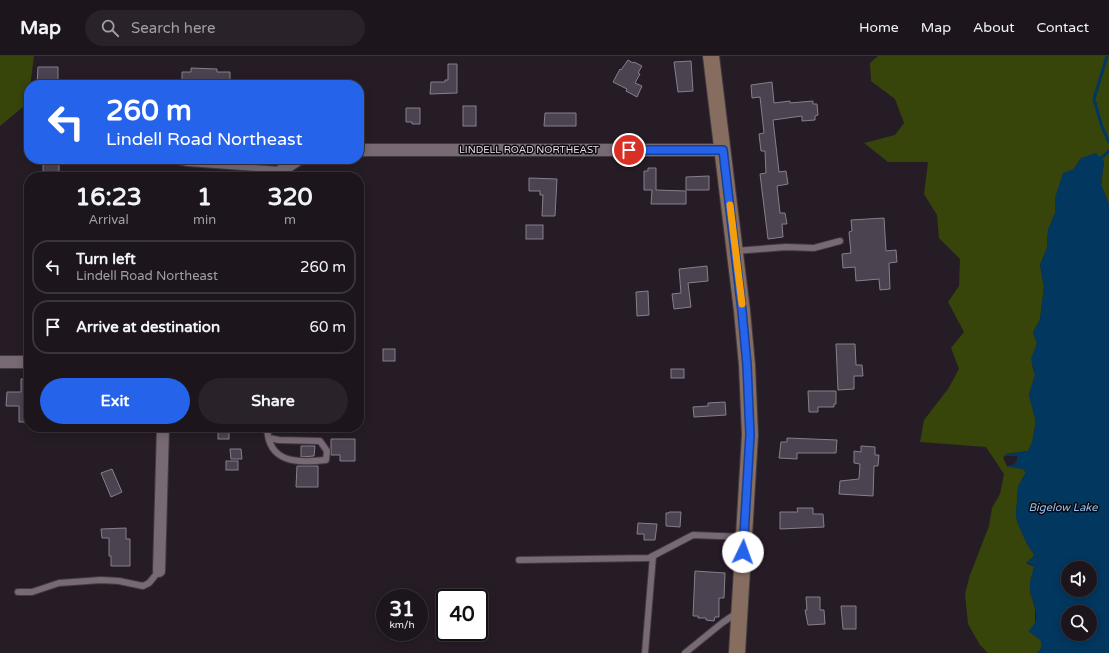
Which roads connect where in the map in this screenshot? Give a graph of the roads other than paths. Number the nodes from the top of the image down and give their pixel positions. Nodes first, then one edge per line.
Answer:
1 (711, 56) edge
2 (364, 150) edge
3 (723, 150) junction
4 (232, 164) edge
5 (292, 164) edge
6 (274, 172) edge
7 (280, 172) edge
8 (840, 241) dead end
9 (735, 251) junction
10 (0, 362) edge
11 (24, 362) edge
12 (163, 432) edge
13 (268, 432) edge
14 (269, 438) junction
15 (744, 537) junction
16 (653, 556) junction
17 (519, 560) dead end
18 (159, 571) joint
19 (18, 592) dead end
20 (740, 611) junction
21 (645, 653) edge
22 (685, 653) edge
23 (737, 653) edge

1 - 3 street
2 - 3 street, LINDELL ROAD NORTHEAST
3 - 9 street
4 - 6 lane
5 - 7 street
8 - 9 lane
9 - 15 street
10 - 11 street
12 - 18 street
13 - 14 lane
14 - 14 lane
15 - 16 lane
15 - 20 street
16 - 17 lane
16 - 21 lane
18 - 19 lane
20 - 22 lane
20 - 23 street

